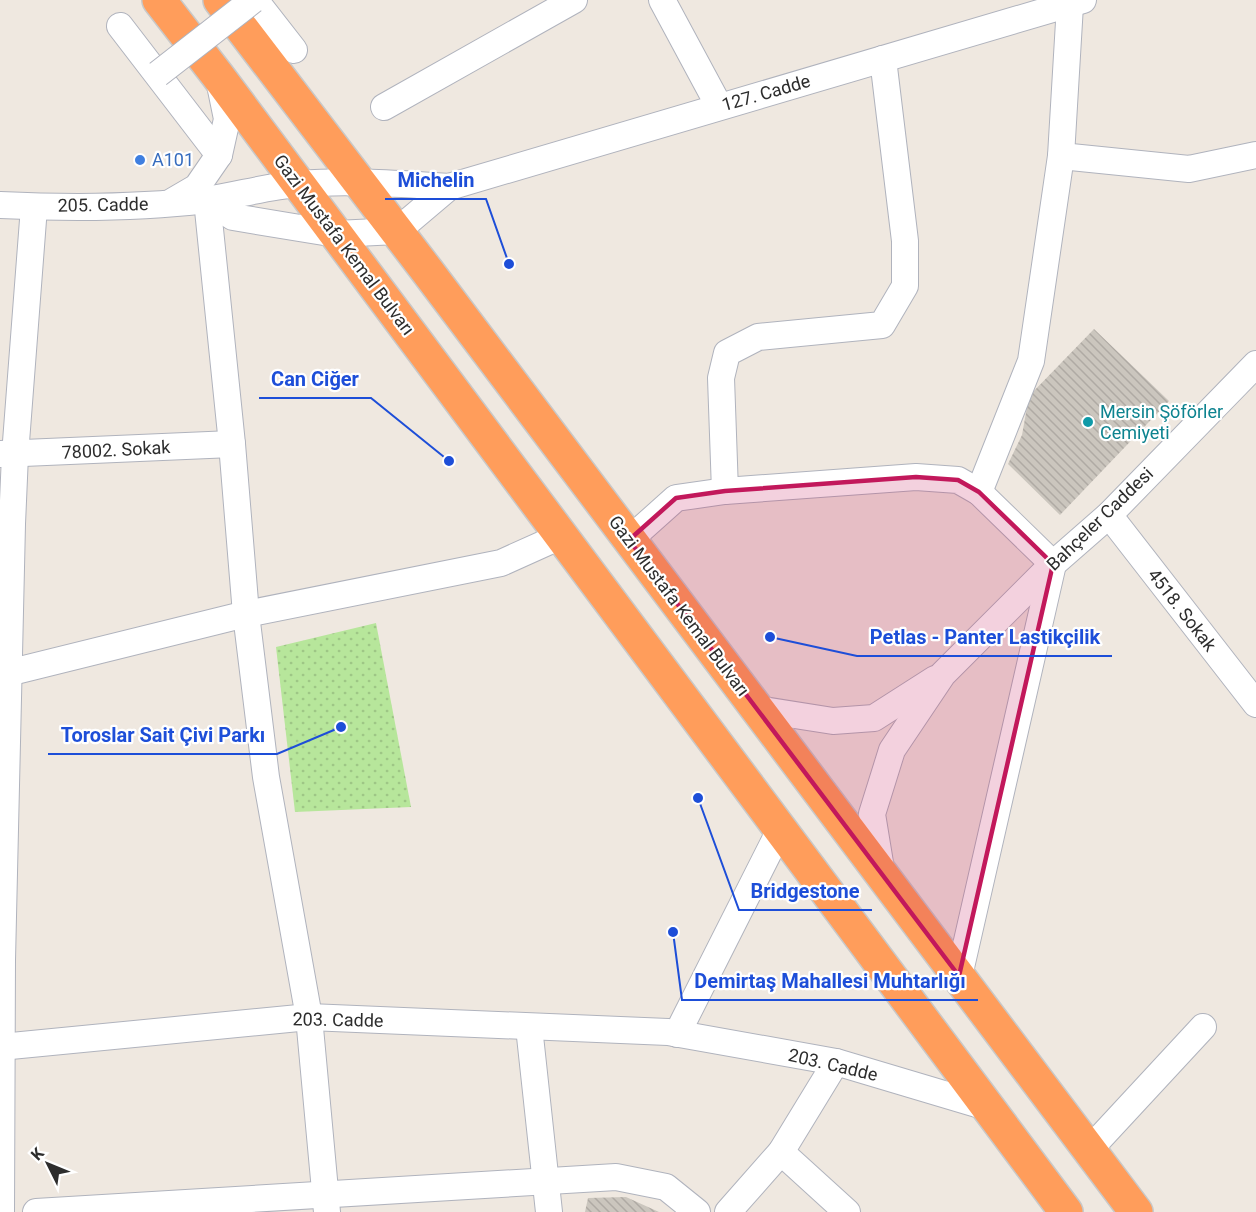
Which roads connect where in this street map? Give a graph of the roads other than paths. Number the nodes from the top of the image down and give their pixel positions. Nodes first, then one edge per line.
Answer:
1 (159, 0) edge
2 (220, 0) edge
3 (254, 0) edge
4 (574, 0) edge
5 (662, 0) edge
6 (1076, 2) edge
7 (120, 26) dead end
8 (294, 50) dead end
9 (883, 59) junction
10 (158, 74) junction
11 (218, 76) junction
12 (719, 106) junction
13 (384, 107) dead end
14 (219, 154) junction
15 (1256, 155) edge
16 (1061, 156) junction
17 (359, 182) junction
18 (298, 184) junction
19 (449, 187) junction
20 (207, 200) junction
21 (168, 204) junction
22 (0, 206) edge
23 (34, 207) junction
24 (397, 231) junction
25 (336, 234) junction
26 (1256, 364) edge
27 (232, 444) junction
28 (8, 454) edge
29 (725, 491) junction
30 (979, 492) junction
31 (1109, 515) junction
32 (561, 536) junction
33 (629, 540) junction
34 (1053, 564) junction
35 (246, 614) junction
36 (943, 674) junction
37 (4, 675) edge
38 (1256, 704) edge
39 (757, 710) junction
40 (780, 830) junction
41 (882, 875) junction
42 (958, 976) junction
43 (309, 1017) junction
44 (529, 1027) junction
45 (1203, 1027) dead end
46 (677, 1034) junction
47 (1, 1047) edge
48 (836, 1062) junction
49 (987, 1107) junction
50 (1089, 1150) junction
51 (781, 1152) junction
52 (546, 1182) junction
53 (327, 1203) edge
54 (1, 1212) edge
55 (36, 1212) edge
56 (549, 1212) edge
57 (697, 1212) edge
58 (728, 1212) edge
59 (847, 1212) edge
60 (1066, 1212) edge
61 (1136, 1212) edge

1 - 11 highway, Gazi Mustafa Kemal Bulvarı
2 - 17 highway, Gazi Mustafa Kemal Bulvarı
3 - 8 street
3 - 10 street, bridge
4 - 13 street
5 - 12 street
6 - 9 street, 127. Cadde
6 - 16 street
7 - 10 street
9 - 12 street, 127. Cadde
9 - 29 street
10 - 14 street
11 - 14 street
11 - 18 highway, Gazi Mustafa Kemal Bulvarı
12 - 19 street, 127. Cadde
14 - 21 street
15 - 16 street
16 - 30 street
17 - 18 street, 205. Cadde
17 - 19 street, 205. Cadde
17 - 24 highway, Gazi Mustafa Kemal Bulvarı
18 - 20 street, 205. Cadde
18 - 25 highway, Gazi Mustafa Kemal Bulvarı
19 - 24 street
20 - 21 street, 205. Cadde
20 - 25 street
20 - 27 street
21 - 23 street, 205. Cadde
22 - 23 street, 205. Cadde
23 - 28 street
24 - 25 street
24 - 33 highway, Gazi Mustafa Kemal Bulvarı
25 - 32 highway, Gazi Mustafa Kemal Bulvarı
26 - 31 street, Bahçeler Caddesi
27 - 28 street, 78002. Sokak
27 - 35 street
28 - 37 street
29 - 30 street
29 - 33 street
30 - 34 street
31 - 34 street, Bahçeler Caddesi
31 - 38 street, 4518. Sokak
32 - 35 street
32 - 40 highway, Gazi Mustafa Kemal Bulvarı
33 - 39 highway, Gazi Mustafa Kemal Bulvarı
34 - 36 street, Bahçeler Caddesi
34 - 42 street
35 - 37 street
35 - 43 street
36 - 39 street
36 - 41 street
37 - 47 street
39 - 41 highway, Gazi Mustafa Kemal Bulvarı
40 - 46 street
40 - 49 highway, Gazi Mustafa Kemal Bulvarı
41 - 42 highway, Gazi Mustafa Kemal Bulvarı
42 - 50 highway, Gazi Mustafa Kemal Bulvarı
43 - 44 street, 203. Cadde
43 - 47 street, 203. Cadde
43 - 53 street
44 - 46 street, 203. Cadde
44 - 52 street
45 - 50 street
46 - 48 street, 203. Cadde
47 - 54 street
48 - 49 street, 203. Cadde
48 - 51 street
49 - 60 highway, Gazi Mustafa Kemal Bulvarı
50 - 61 highway, Gazi Mustafa Kemal Bulvarı
51 - 58 street
51 - 59 street
52 - 53 street
52 - 56 street
52 - 57 street
53 - 55 street

